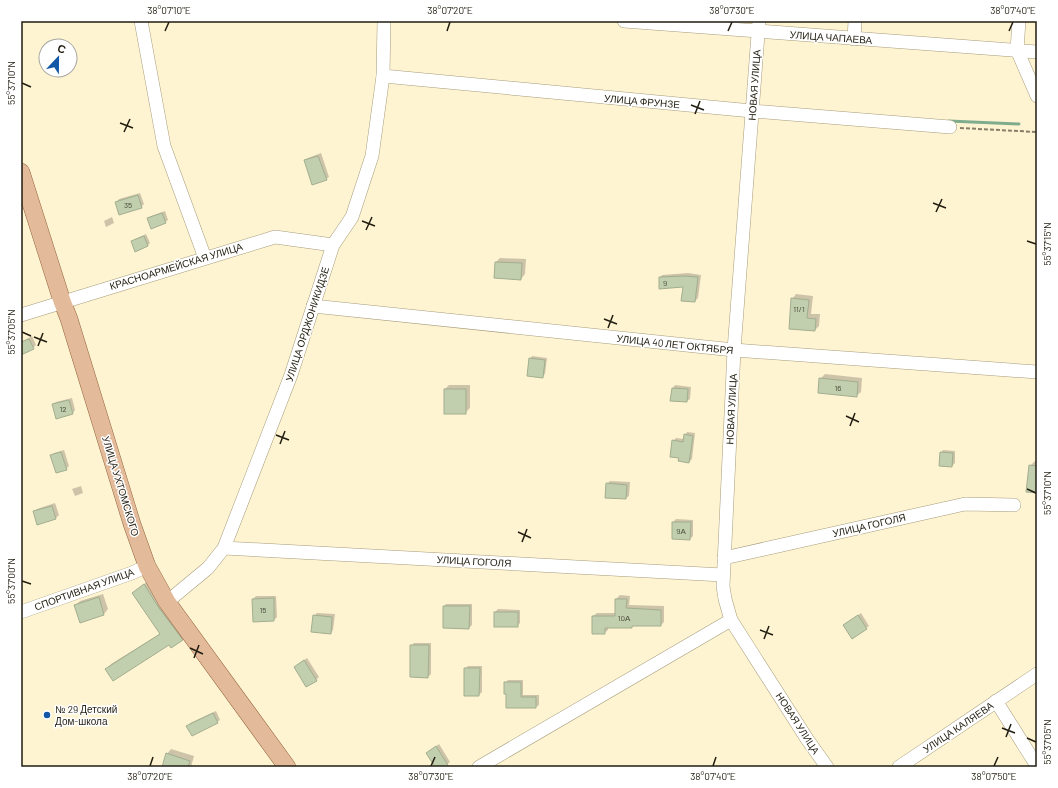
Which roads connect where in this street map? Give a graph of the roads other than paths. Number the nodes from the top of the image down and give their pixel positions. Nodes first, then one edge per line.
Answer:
1 (141, 21) edge
2 (384, 21) edge
3 (624, 21) edge
4 (855, 21) edge
5 (1019, 21) edge
6 (758, 26) edge
7 (854, 39) junction
8 (1017, 50) junction
9 (1037, 52) edge
10 (383, 76) junction
11 (1037, 96) edge
12 (752, 111) junction
13 (950, 127) road end
14 (21, 172) edge
15 (333, 245) junction
16 (205, 258) junction
17 (62, 301) junction
18 (313, 306) junction
19 (21, 315) edge
20 (734, 350) junction
21 (1037, 372) edge
22 (1014, 505) dead end
23 (224, 548) junction
24 (724, 558) junction
25 (147, 566) junction
26 (723, 575) junction
27 (167, 602) junction
28 (21, 612) edge
29 (731, 620) junction
30 (1037, 674) edge
31 (996, 701) junction
32 (1037, 766) edge
33 (287, 767) edge
34 (479, 767) edge
35 (827, 767) edge
36 (899, 767) edge

1 - 16 street
2 - 10 street, УЛИЦА ОРДЖОНИКИДЗЕ
3 - 6 street, УЛИЦА ЧАПАЕВА
4 - 7 street
5 - 8 street
6 - 7 street, УЛИЦА ЧАПАЕВА
6 - 12 street, НОВАЯ УЛИЦА
7 - 8 street, УЛИЦА ЧАПАЕВА
8 - 9 street, УЛИЦА ЧАПАЕВА
8 - 11 street
10 - 12 street, УЛИЦА ФРУНЗЕ
10 - 15 street, УЛИЦА ОРДЖОНИКИДЗЕ
12 - 13 street, УЛИЦА ФРУНЗЕ
12 - 20 street, НОВАЯ УЛИЦА
14 - 17 main road, УЛИЦА УХТОМСКОГО
15 - 16 street, КРАСНОАРМЕЙСКАЯ УЛИЦА
15 - 18 street, УЛИЦА ОРДЖОНИКИДЗЕ
16 - 17 street, КРАСНОАРМЕЙСКАЯ УЛИЦА
17 - 19 street, КРАСНОАРМЕЙСКАЯ УЛИЦА
17 - 25 main road, УЛИЦА УХТОМСКОГО
18 - 20 street, УЛИЦА 40 ЛЕТ ОКТЯБРЯ
18 - 23 street, УЛИЦА ОРДЖОНИКИДЗЕ
20 - 21 street, УЛИЦА 40 ЛЕТ ОКТЯБРЯ
20 - 24 street, НОВАЯ УЛИЦА
22 - 24 street, УЛИЦА ГОГОЛЯ
23 - 26 street, УЛИЦА ГОГОЛЯ
23 - 27 street, УЛИЦА ОРДЖОНИКИДЗЕ
24 - 26 street, НОВАЯ УЛИЦА
25 - 27 main road, УЛИЦА УХТОМСКОГО
25 - 28 street, СПОРТИВНАЯ УЛИЦА
26 - 29 street, НОВАЯ УЛИЦА
27 - 33 main road, УЛИЦА УХТОМСКОГО
29 - 34 street
29 - 35 street, НОВАЯ УЛИЦА
30 - 31 street, УЛИЦА КАЛЯЕВА
31 - 32 street, УЛИЦА КАЛЯЕВА
31 - 36 street, УЛИЦА КАЛЯЕВА

